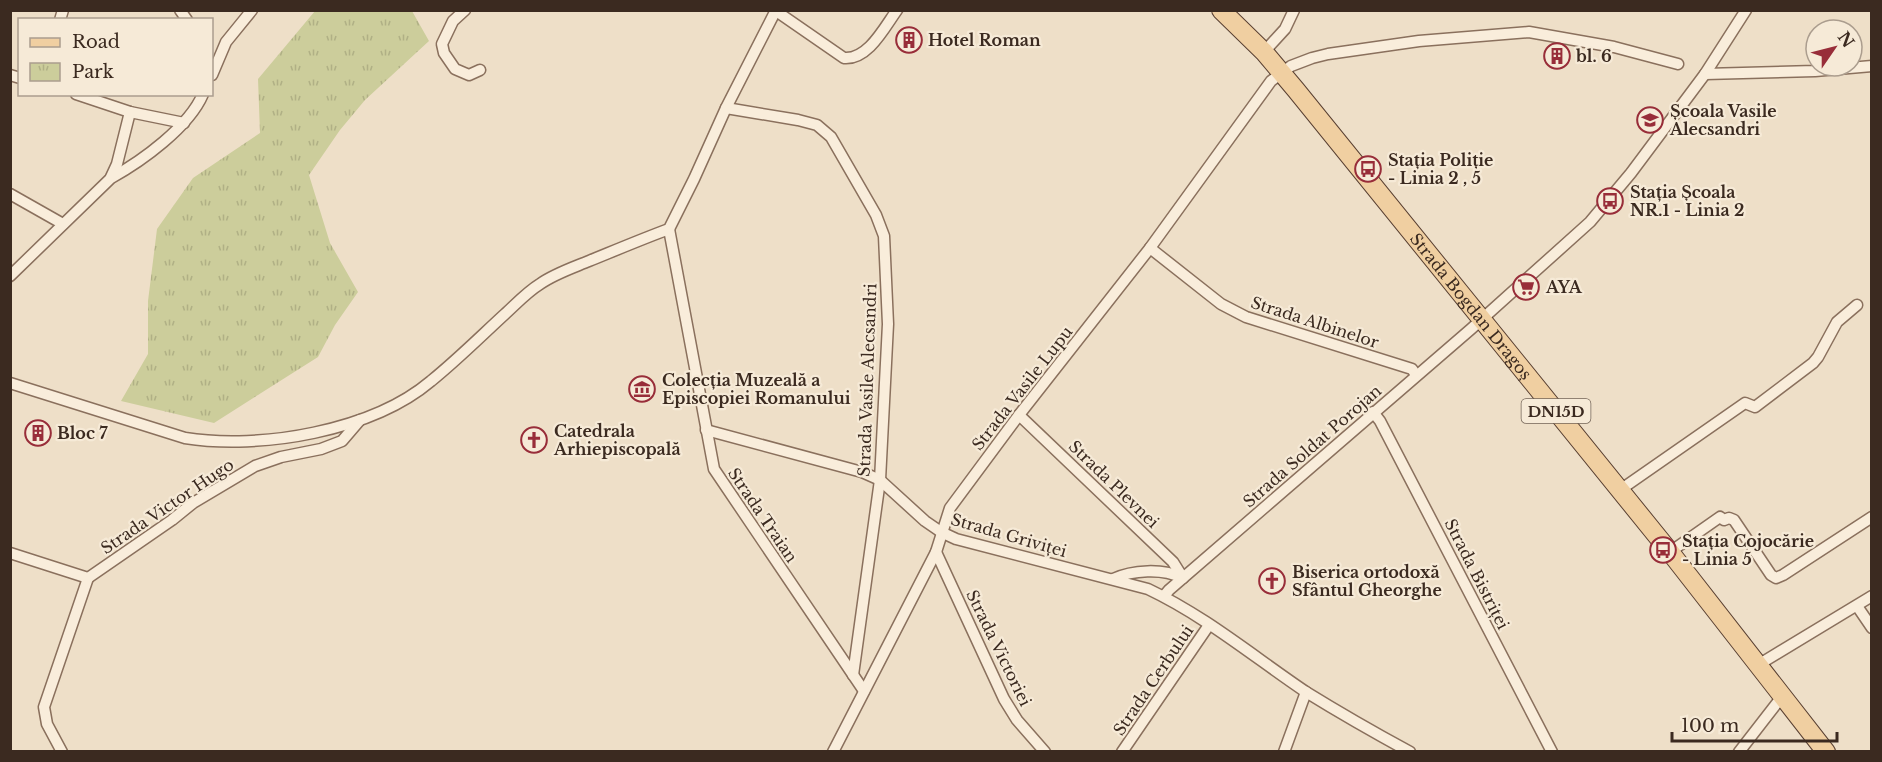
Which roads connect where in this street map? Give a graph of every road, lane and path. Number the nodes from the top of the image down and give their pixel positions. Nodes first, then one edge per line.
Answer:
1 (252, 10) edge
2 (465, 10) edge
3 (897, 10) edge
4 (1221, 10) edge
5 (1294, 10) edge
6 (1746, 10) edge
7 (776, 11) edge
8 (1264, 52) junction
9 (215, 55) edge
10 (1678, 64) dead end
11 (1872, 66) edge
12 (480, 70) dead end
13 (1282, 73) junction
14 (1706, 74) junction
15 (82, 96) edge
16 (202, 96) edge
17 (726, 108) junction
18 (130, 112) junction
19 (184, 123) junction
20 (111, 178) junction
21 (10, 195) edge
22 (63, 224) junction
23 (669, 229) junction
24 (1150, 248) junction
25 (10, 276) edge
26 (1857, 305) dead end
27 (1481, 319) junction
28 (1416, 375) junction
29 (10, 383) edge
30 (1373, 412) junction
31 (1019, 415) junction
32 (360, 420) junction
33 (706, 430) junction
34 (879, 480) junction
35 (1620, 490) junction
36 (1872, 517) edge
37 (941, 532) junction
38 (936, 552) junction
39 (1670, 552) junction
40 (10, 553) edge
41 (88, 578) junction
42 (1183, 578) junction
43 (1113, 579) junction
44 (1164, 596) junction
45 (1872, 596) edge
46 (1857, 606) junction
47 (1209, 625) junction
48 (1872, 628) edge
49 (1758, 665) junction
50 (853, 675) junction
51 (864, 691) junction
52 (1306, 692) junction
53 (1783, 698) junction
54 (62, 752) edge
55 (833, 752) edge
56 (1045, 752) edge
57 (1122, 752) edge
58 (1284, 752) edge
59 (1410, 752) edge
60 (1552, 752) edge
61 (1739, 752) edge
62 (1826, 752) edge

1 - 9 street
2 - 12 street
3 - 7 street
4 - 8 main road, Strada Bogdan Dragoș / DN15D
5 - 8 street
6 - 14 street, Strada Soldat Porojan
7 - 17 street
8 - 13 main road, Strada Bogdan Dragoș / DN15D
10 - 13 street, Strada Vasile Lupu
11 - 14 street
13 - 24 street, Strada Vasile Lupu
13 - 27 main road, Strada Bogdan Dragoș / DN15D
14 - 27 street, Strada Soldat Porojan
15 - 18 street
16 - 19 street
17 - 23 street
17 - 34 street, Strada Vasile Alecsandri
18 - 19 street
18 - 20 street
19 - 20 street
20 - 22 street
21 - 22 street
22 - 25 street
23 - 32 street
23 - 33 street, Strada Traian
24 - 28 street, Strada Albinelor
24 - 31 street, Strada Vasile Lupu
26 - 35 street
27 - 28 street, Strada Soldat Porojan
27 - 35 main road, Strada Bogdan Dragoș / DN15D
28 - 30 street, Strada Soldat Porojan
29 - 32 street
30 - 42 street, Strada Soldat Porojan
30 - 60 street, Strada Bistriței
31 - 37 street, Strada Vasile Lupu
31 - 42 street, Strada Plevnei
32 - 41 street, Strada Victor Hugo
33 - 34 street, Strada Griviței
33 - 50 street, Strada Traian
34 - 37 street, Strada Griviței
34 - 50 street, Strada Vasile Alecsandri
35 - 39 main road, Strada Bogdan Dragoș / DN15D
36 - 39 street
37 - 38 street, Strada Vasile Lupu
37 - 43 street, Strada Griviței
38 - 51 street, Strada Vasile Lupu
38 - 56 street, Strada Victoriei
39 - 49 main road, Strada Bogdan Dragoș / DN15D
40 - 41 street
41 - 54 street
42 - 43 street, Strada Griviței
42 - 44 street, Strada Soldat Porojan
43 - 44 street, Strada Griviței
44 - 47 street, Strada Griviței
45 - 46 street
46 - 48 street
46 - 49 street
47 - 52 street, Strada Griviței
47 - 57 street, Strada Cerbului
49 - 53 main road, Strada Bogdan Dragoș / DN15D
50 - 51 street, Strada Traian
51 - 55 street, Strada Vasile Lupu
52 - 58 street
52 - 59 street, Strada Griviței
53 - 61 street
53 - 62 main road, Strada Bogdan Dragoș / DN15D

